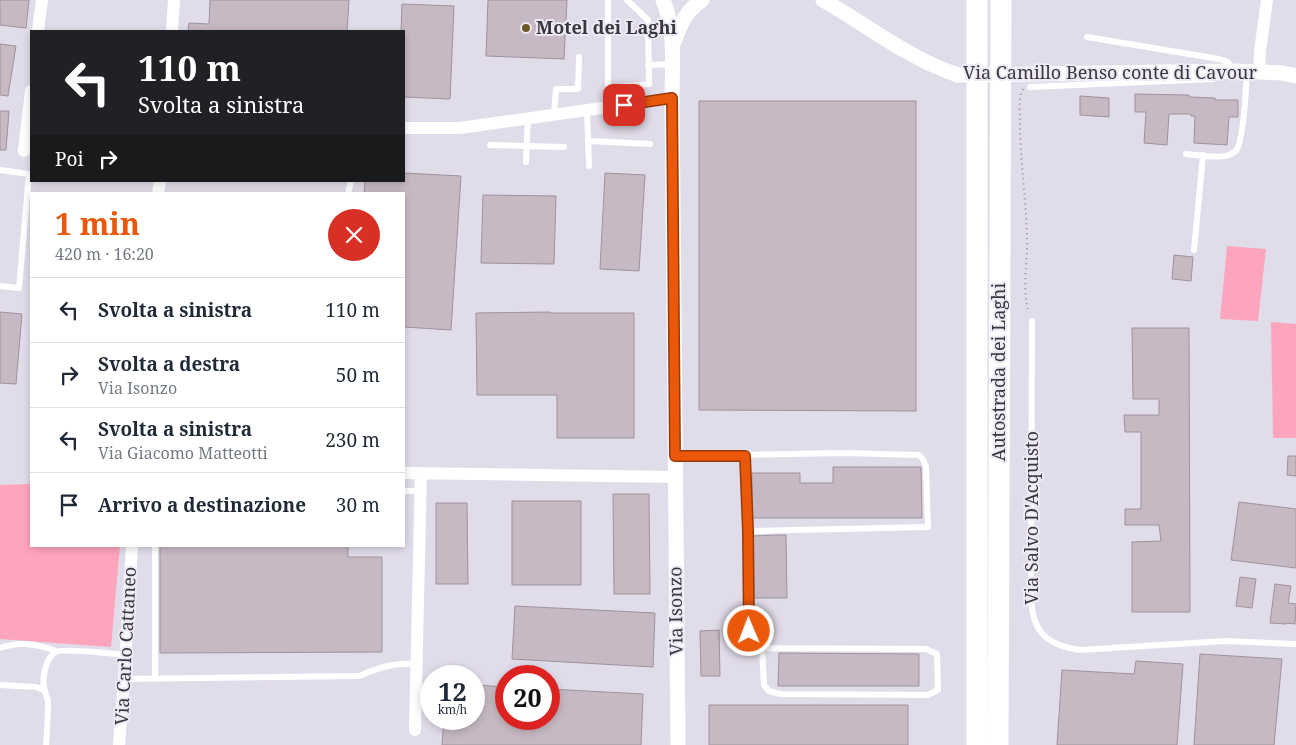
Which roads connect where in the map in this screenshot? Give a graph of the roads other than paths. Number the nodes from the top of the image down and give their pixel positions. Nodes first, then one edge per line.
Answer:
1 (42, 0) edge
2 (174, 0) edge
3 (608, 0) edge
4 (627, 0) edge
5 (663, 0) edge
6 (702, 0) edge
7 (823, 0) edge
8 (966, 0) edge
9 (977, 0) edge
10 (1000, 0) edge
11 (1267, 0) edge
12 (38, 30) edge
13 (172, 30) edge
14 (1087, 37) dead end
15 (972, 38) junction
16 (672, 56) junction
17 (579, 57) dead end
18 (648, 65) junction
19 (1242, 72) junction
20 (1296, 76) edge
21 (1030, 87) road end
22 (672, 98) junction
23 (30, 100) edge
24 (587, 110) junction
25 (554, 114) junction
26 (528, 118) junction
27 (405, 128) edge
28 (588, 141) junction
29 (650, 144) dead end
30 (490, 145) dead end
31 (527, 146) junction
32 (564, 147) dead end
33 (24, 151) dead end
34 (1186, 154) dead end
35 (1203, 155) junction
36 (526, 162) dead end
37 (589, 166) dead end
38 (0, 170) edge
39 (1194, 250) dead end
40 (0, 286) edge
41 (1032, 321) road end
42 (675, 456) junction
43 (745, 456) junction
44 (405, 473) edge
45 (420, 473) junction
46 (675, 477) junction
47 (405, 491) edge
48 (420, 491) junction
49 (748, 531) junction
50 (132, 547) edge
51 (155, 547) edge
52 (1296, 644) edge
53 (0, 648) edge
54 (762, 648) junction
55 (56, 651) junction
56 (126, 655) junction
57 (416, 664) junction
58 (124, 679) junction
59 (155, 679) junction
60 (0, 685) edge
61 (44, 690) junction
62 (415, 730) dead end
63 (46, 745) edge
64 (120, 745) edge
65 (678, 745) edge
66 (978, 745) edge
67 (998, 745) edge

1 - 12 street
2 - 13 street
3 - 18 lane
4 - 18 lane
5 - 16 street, Via Isonzo
6 - 16 street, Via Isonzo
7 - 19 street, Via Camillo Benso conte di Cavour
8 - 15 highway
9 - 15 highway
10 - 67 highway, Autostrada dei Laghi
11 - 19 street
14 - 19 lane
15 - 66 highway, Autostrada dei Laghi
16 - 18 lane
16 - 22 street, Via Isonzo
17 - 25 lane
19 - 20 street, Via Camillo Benso conte di Cavour
19 - 21 lane
19 - 35 lane
22 - 24 street
22 - 42 street, Via Isonzo
23 - 33 street
24 - 25 street
24 - 28 lane
25 - 26 street
26 - 27 street
26 - 31 lane
28 - 29 lane
28 - 37 lane
30 - 31 lane
31 - 32 lane
31 - 36 lane
34 - 35 lane
35 - 39 lane
38 - 40 lane
41 - 52 lane, Via Salvo D'Acquisto
42 - 43 lane
42 - 46 street, Via Isonzo
43 - 49 lane
43 - 49 lane
44 - 45 street
45 - 46 street
45 - 48 street
46 - 65 street, Via Isonzo
47 - 48 lane
48 - 57 street
49 - 54 lane
50 - 56 street, Via Carlo Cattaneo
51 - 59 lane
53 - 55 lane
54 - 54 lane
55 - 56 lane
55 - 61 lane
56 - 58 street, Via Carlo Cattaneo
57 - 59 lane
57 - 62 street
58 - 59 lane
58 - 64 street, Via Carlo Cattaneo
60 - 61 lane
61 - 63 lane

